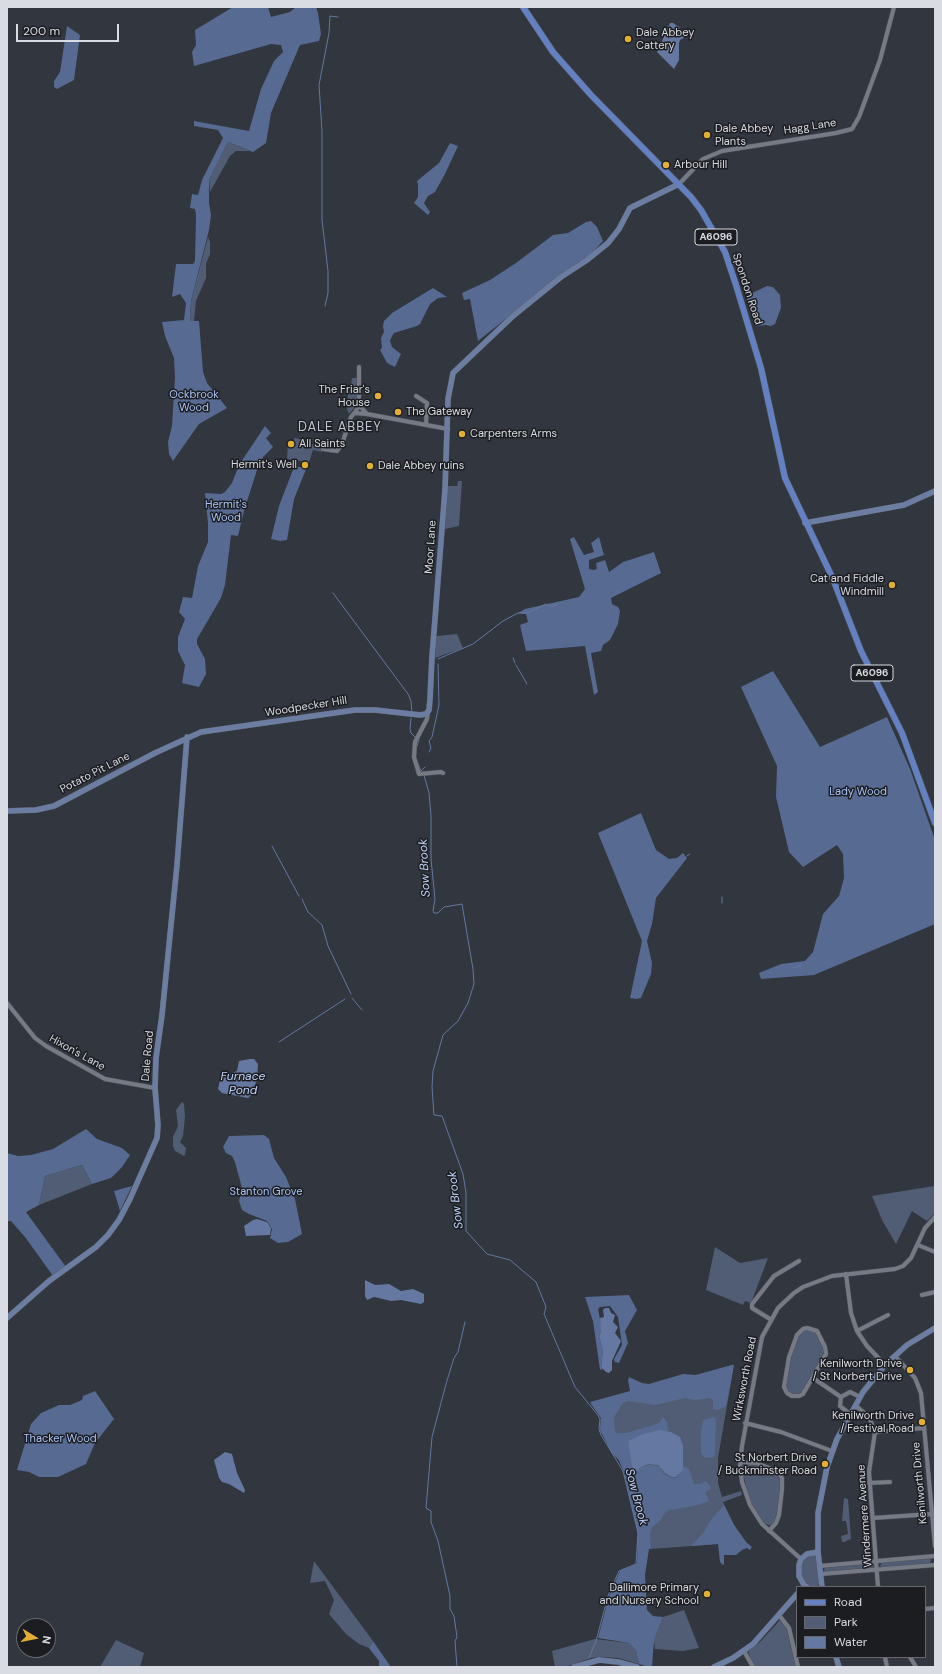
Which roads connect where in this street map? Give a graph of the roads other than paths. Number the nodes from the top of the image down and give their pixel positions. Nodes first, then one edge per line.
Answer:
1 (523, 7) edge
2 (894, 7) edge
3 (679, 184) junction
4 (359, 367) dead end
5 (416, 396) dead end
6 (359, 405) junction
7 (355, 413) junction
8 (367, 414) junction
9 (426, 425) junction
10 (448, 429) junction
11 (323, 449) dead end
12 (935, 491) edge
13 (805, 523) junction
14 (428, 712) junction
15 (187, 737) junction
16 (443, 773) dead end
17 (7, 811) edge
18 (935, 823) edge
19 (7, 1003) edge
20 (155, 1088) junction
21 (935, 1217) edge
22 (918, 1244) junction
23 (935, 1252) edge
24 (799, 1262) dead end
25 (846, 1274) junction
26 (935, 1292) edge
27 (922, 1295) dead end
28 (888, 1315) dead end
29 (7, 1318) edge
30 (770, 1319) junction
31 (935, 1328) edge
32 (857, 1331) junction
33 (895, 1356) junction
34 (885, 1365) junction
35 (813, 1378) junction
36 (841, 1396) junction
37 (860, 1397) junction
38 (855, 1405) junction
39 (850, 1414) junction
40 (745, 1424) junction
41 (924, 1428) junction
42 (875, 1432) junction
43 (832, 1451) junction
44 (740, 1462) junction
45 (890, 1482) dead end
46 (869, 1483) junction
47 (932, 1514) junction
48 (872, 1518) junction
49 (769, 1531) junction
50 (935, 1546) edge
51 (818, 1552) junction
52 (935, 1556) edge
53 (801, 1559) junction
54 (876, 1561) junction
55 (935, 1565) edge
56 (820, 1566) junction
57 (877, 1570) junction
58 (820, 1574) junction
59 (804, 1586) edge
60 (822, 1586) edge
61 (878, 1586) edge
62 (796, 1595) edge
63 (779, 1615) junction
64 (744, 1651) junction
65 (911, 1658) edge
66 (574, 1667) edge
67 (637, 1667) edge
68 (714, 1667) edge
69 (753, 1667) edge
70 (798, 1667) edge
71 (916, 1667) edge

1 - 3 main road, Spondon Road / A6096
2 - 3 street, Hagg Lane
3 - 10 street, Moor Lane
3 - 13 main road, Spondon Road / A6096
4 - 6 street
5 - 9 street
6 - 7 street
6 - 8 street
7 - 8 street
7 - 11 street
8 - 9 street
9 - 10 street
10 - 14 street, Moor Lane
12 - 13 street
13 - 18 main road, A6096
14 - 15 street, Woodpecker Hill
14 - 16 street
15 - 17 street, Potato Pit Lane
15 - 20 street, Dale Road
19 - 20 street, Hixon's Lane
20 - 29 street, Dale Road
21 - 22 street, Wirksworth Road
22 - 23 street
22 - 25 street, Wirksworth Road
24 - 30 street
25 - 30 street, Wirksworth Road
25 - 32 street
26 - 27 street
28 - 32 street
30 - 40 street, Wirksworth Road
31 - 33 street
32 - 34 street
33 - 34 street
33 - 41 street, Kenilworth Drive
34 - 37 street
35 - 35 street
35 - 36 street
36 - 37 street
36 - 39 street
37 - 38 street
38 - 39 street
38 - 42 street
39 - 43 street
40 - 43 street
40 - 44 street, Wirksworth Road
41 - 42 street
41 - 47 street, Kenilworth Drive
42 - 46 street, Windermere Avenue
43 - 51 street
44 - 49 street, Wirksworth Road
44 - 49 street
45 - 46 street
46 - 48 street, Windermere Avenue
47 - 48 street
47 - 50 street, Kenilworth Drive
48 - 54 street, Windermere Avenue
49 - 53 street, Wirksworth Road
51 - 53 street
51 - 56 street
52 - 54 street
53 - 59 street
54 - 56 street
54 - 57 street, Windermere Avenue
55 - 57 street
56 - 58 street
57 - 58 street
57 - 61 street, Windermere Avenue
58 - 60 street
62 - 63 street
63 - 64 street
63 - 70 street
64 - 68 street
64 - 69 street
65 - 71 street
66 - 67 street

